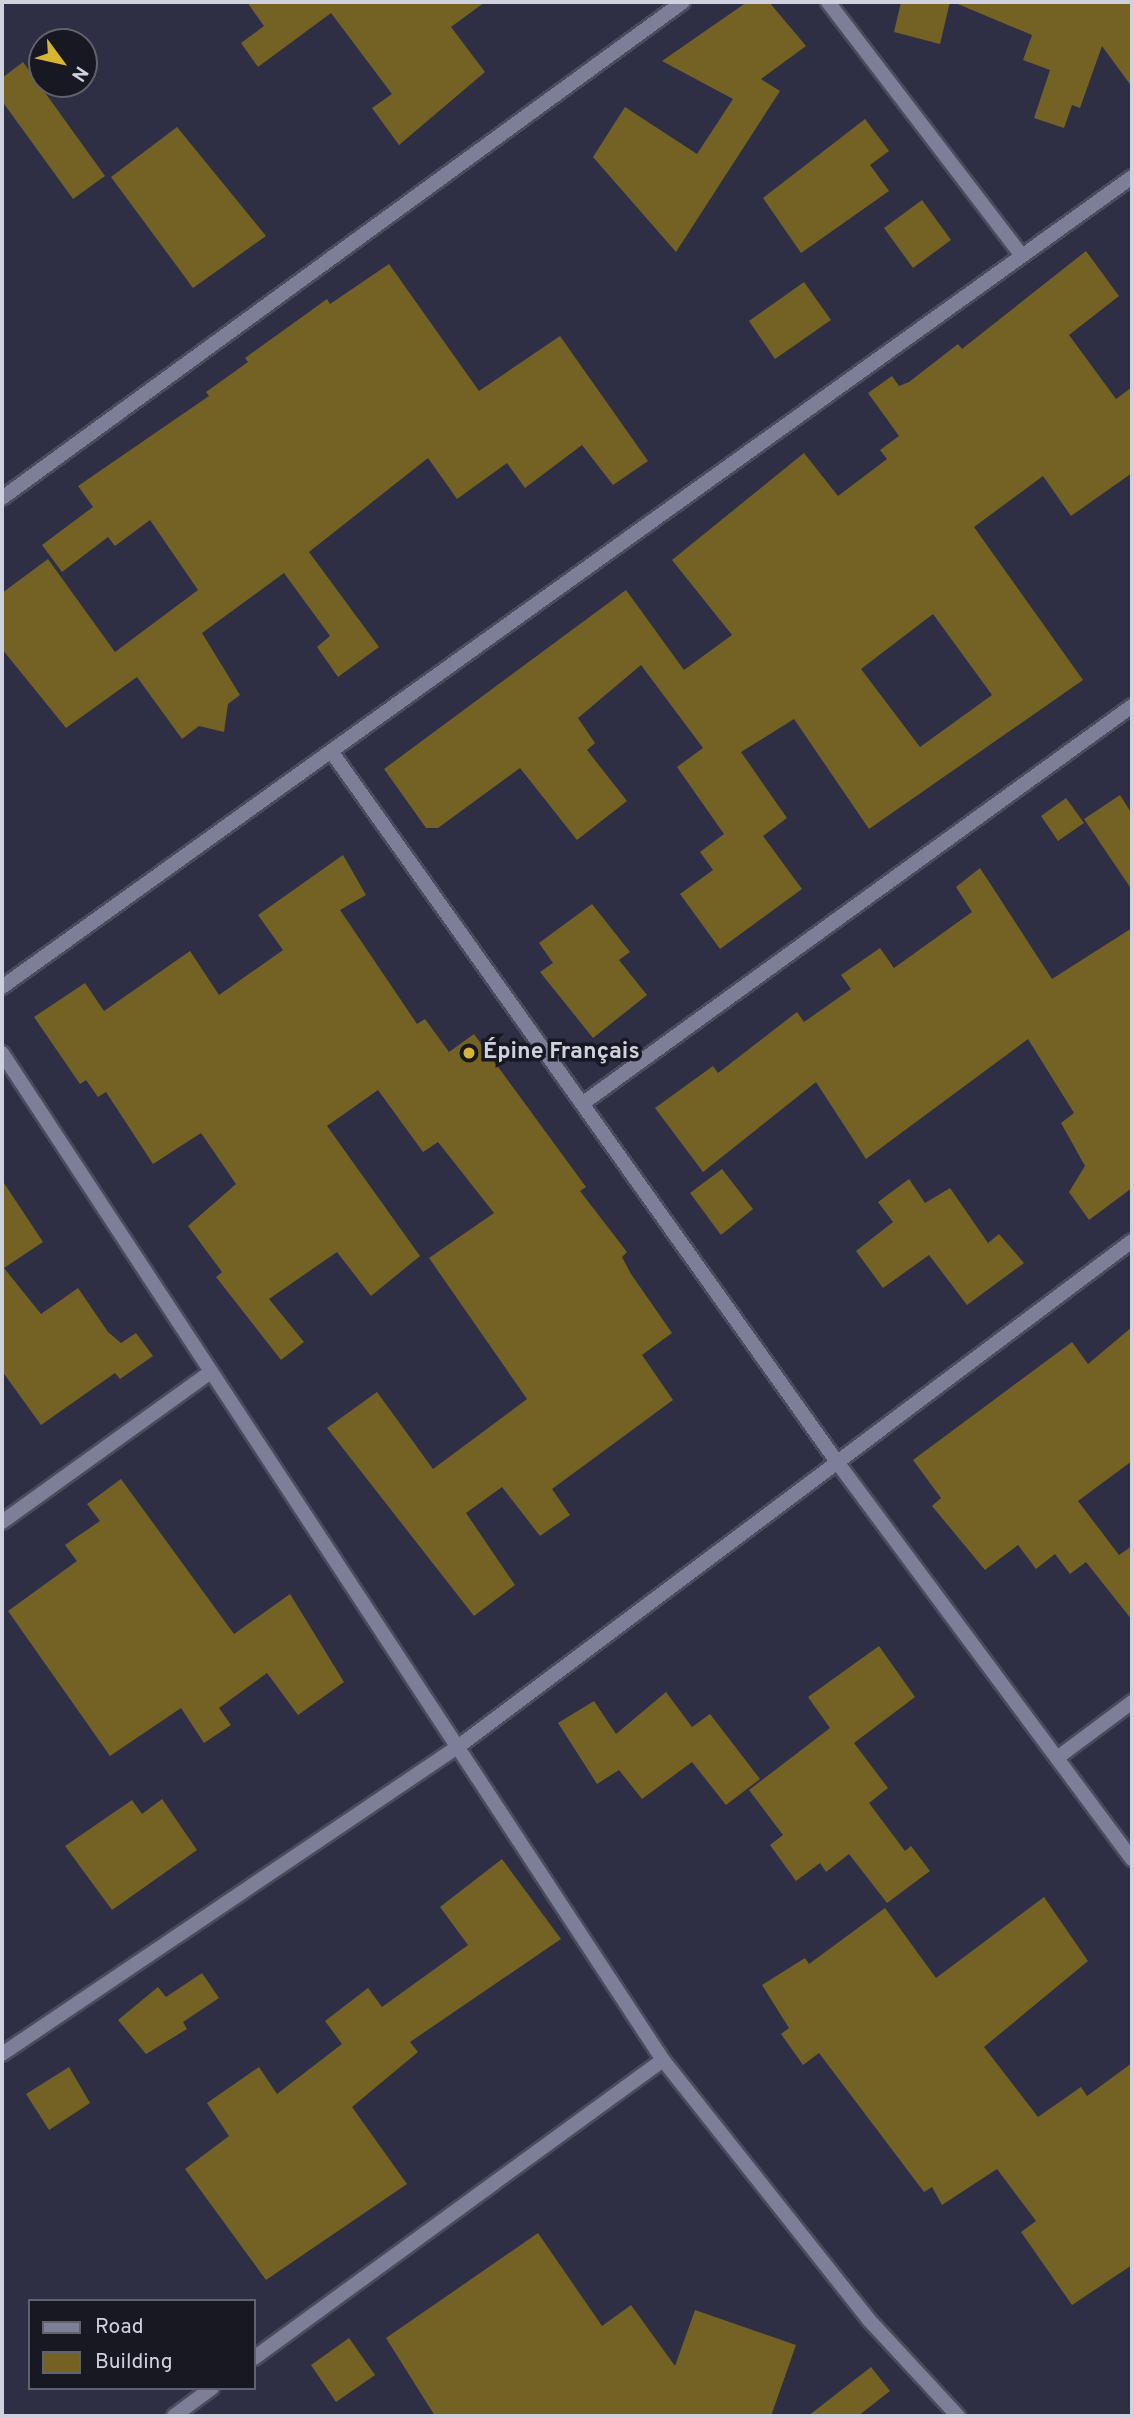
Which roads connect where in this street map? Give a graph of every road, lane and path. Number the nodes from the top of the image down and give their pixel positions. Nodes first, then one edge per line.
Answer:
1 (683, 2) edge
2 (828, 2) edge
3 (1132, 177) edge
4 (1021, 254) junction
5 (2, 498) edge
6 (1132, 706) edge
7 (333, 754) junction
8 (2, 987) edge
9 (2, 1053) edge
10 (586, 1101) junction
11 (1132, 1241) edge
12 (211, 1372) junction
13 (840, 1466) junction
14 (2, 1522) edge
15 (1132, 1702) edge
16 (459, 1746) junction
17 (1057, 1758) junction
18 (1132, 1859) edge
19 (2, 2054) edge
20 (663, 2060) junction
21 (256, 2357) edge
22 (209, 2390) edge
23 (174, 2416) edge
24 (958, 2416) edge

1 - 5 street
2 - 4 street
3 - 4 street
4 - 7 street
6 - 10 street
7 - 8 street
7 - 10 street
9 - 12 street
10 - 13 street
11 - 13 street
12 - 14 street
12 - 16 street
13 - 16 street
13 - 17 street
15 - 17 street
16 - 19 street
16 - 20 street
17 - 18 street
20 - 21 street
20 - 24 street
22 - 23 street

